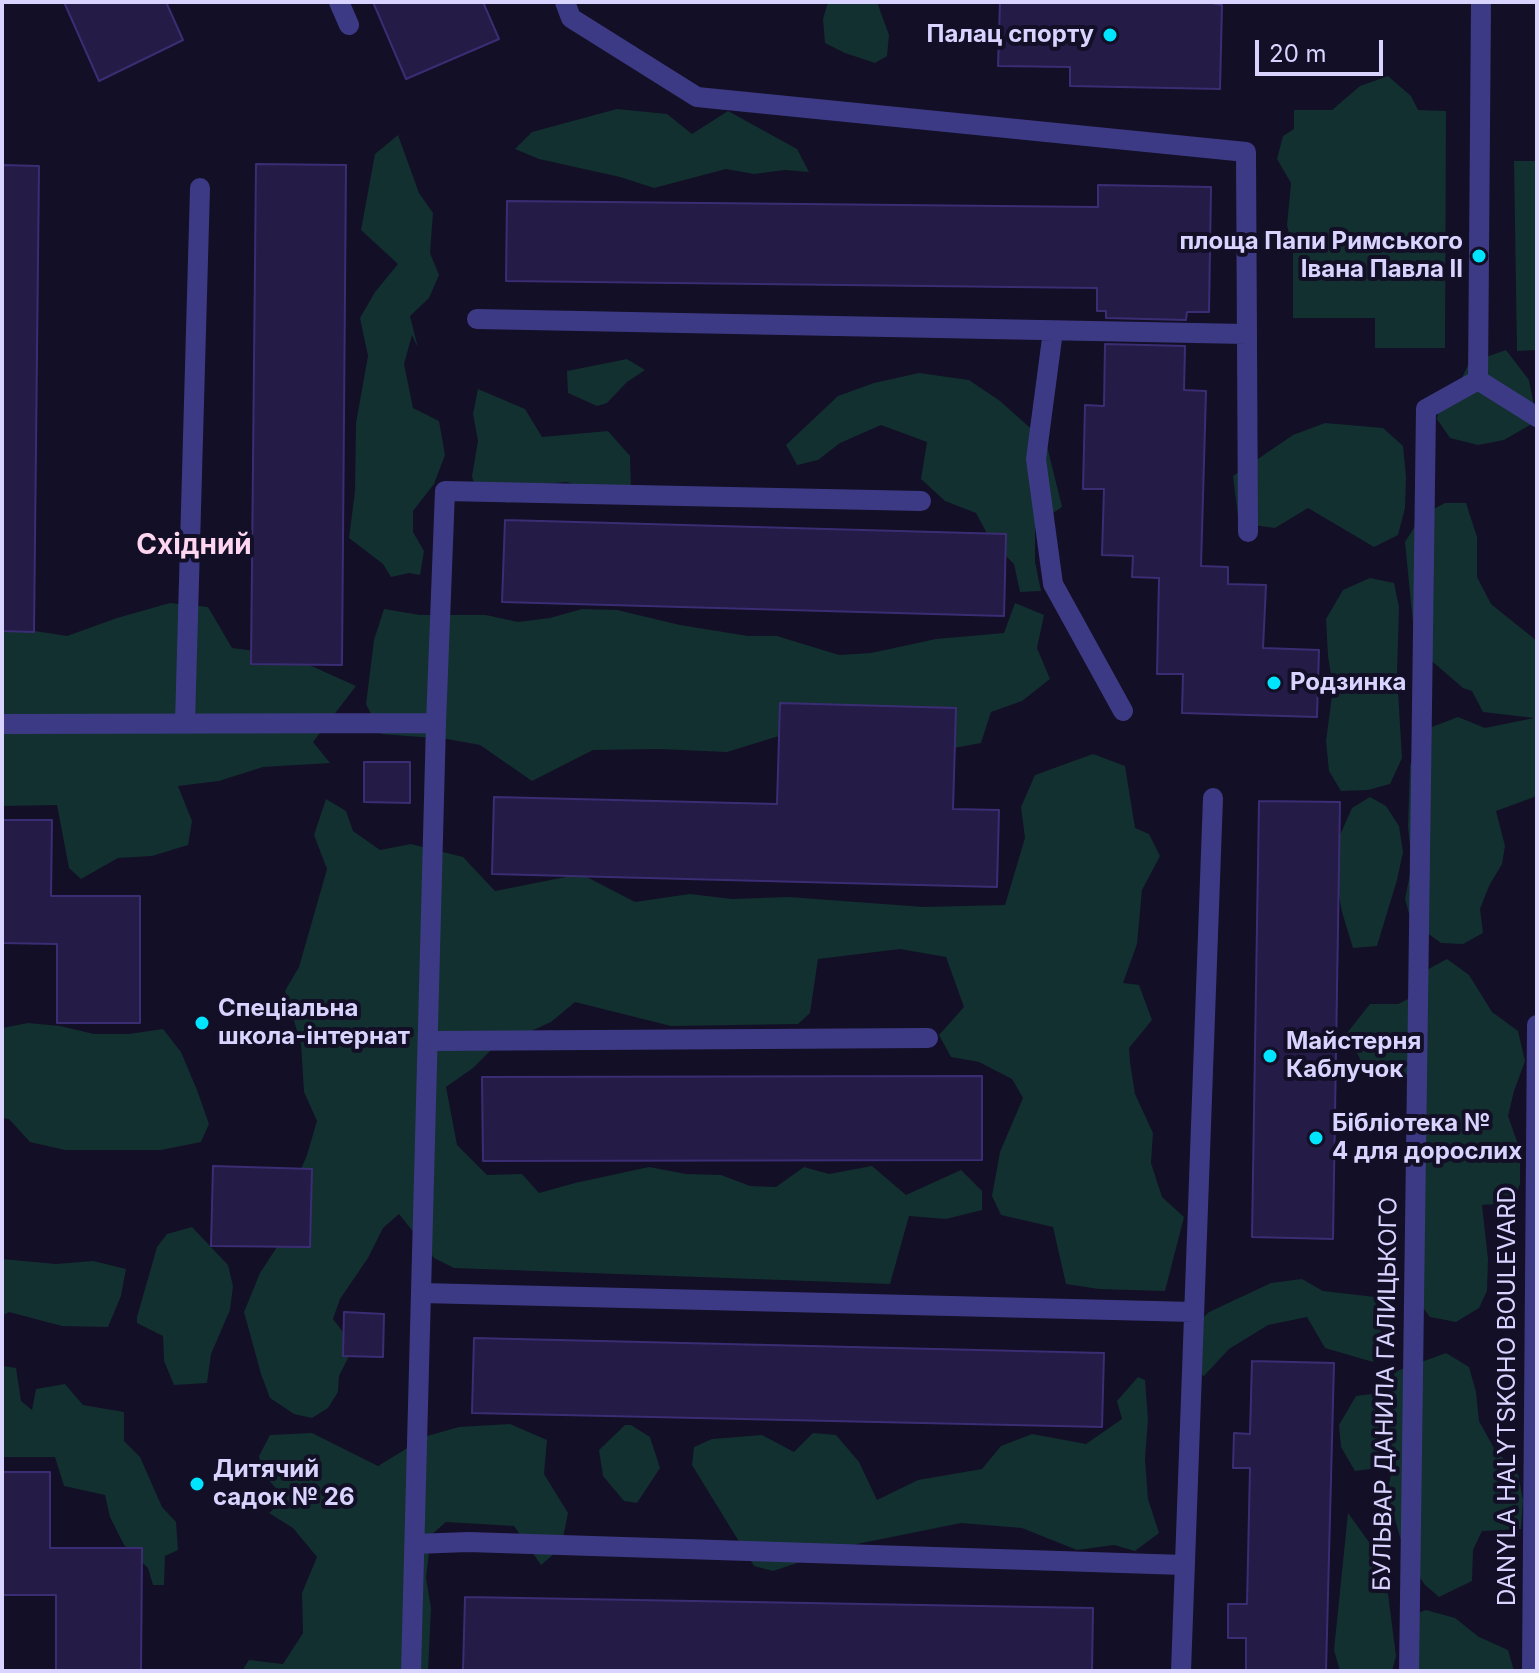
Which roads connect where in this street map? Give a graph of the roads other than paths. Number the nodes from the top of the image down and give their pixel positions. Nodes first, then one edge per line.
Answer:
1 (339, 2) edge
2 (565, 2) edge
3 (1481, 2) edge
4 (349, 25) dead end
5 (200, 188) dead end
6 (477, 319) dead end
7 (1053, 331) junction
8 (1246, 334) junction
9 (1478, 380) junction
10 (1537, 417) edge
11 (921, 501) dead end
12 (1248, 532) dead end
13 (1123, 711) dead end
14 (185, 723) junction
15 (436, 723) junction
16 (2, 724) edge
17 (1213, 798) dead end
18 (1537, 1025) edge
19 (928, 1038) dead end
20 (428, 1041) junction
21 (422, 1293) junction
22 (1194, 1312) junction
23 (415, 1544) junction
24 (1184, 1565) junction
25 (411, 1671) edge
26 (1181, 1671) edge
27 (1409, 1671) edge
28 (1532, 1671) edge

1 - 4 street
2 - 8 street
3 - 9 street
5 - 14 street
6 - 7 street
7 - 8 street
7 - 13 street
8 - 12 street
9 - 10 street
9 - 27 street, БУЛЬВАР ДАНИЛА ГАЛИЦЬКОГО
11 - 15 street
14 - 15 street
14 - 16 street
15 - 20 street
17 - 22 street
18 - 28 street, DANYLA HALYTSKOHO BOULEVARD
19 - 20 street
20 - 21 street
21 - 22 street
21 - 23 street
22 - 24 street
23 - 24 street
23 - 25 street
24 - 26 street

